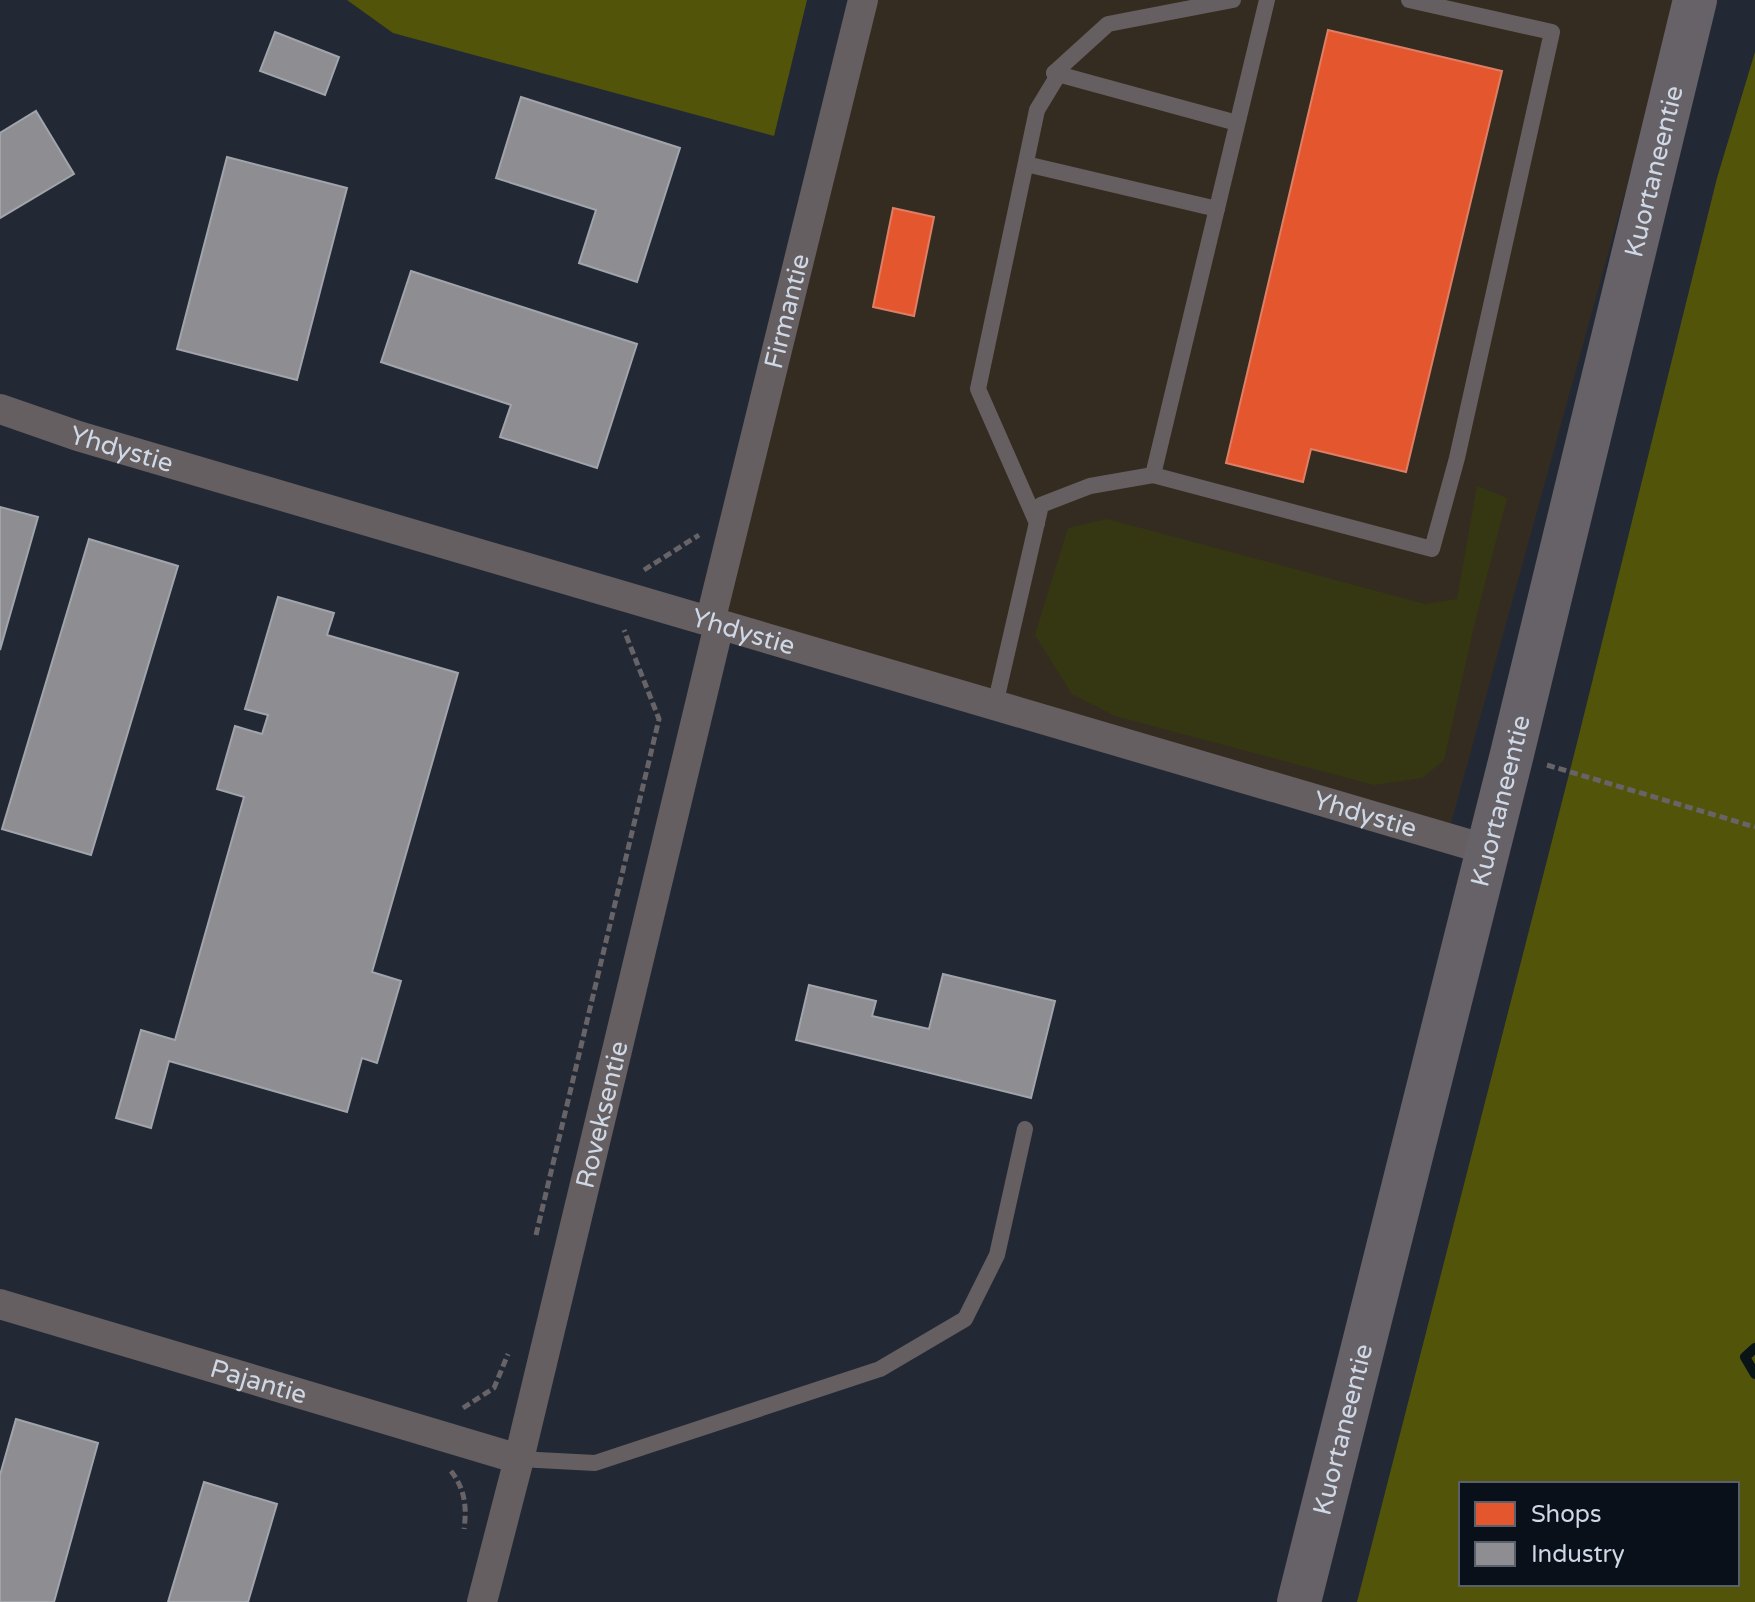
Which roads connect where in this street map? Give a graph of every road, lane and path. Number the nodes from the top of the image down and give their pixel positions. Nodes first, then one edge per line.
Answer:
1 (863, 0) edge
2 (1233, 0) edge
3 (1267, 0) edge
4 (1409, 0) edge
5 (1695, 0) edge
6 (1054, 73) junction
7 (1237, 123) junction
8 (1026, 164) junction
9 (1217, 209) junction
10 (0, 409) edge
11 (1153, 475) junction
12 (1037, 523) junction
13 (705, 531) dead end
14 (631, 599) junction
15 (715, 624) junction
16 (995, 705) junction
17 (1512, 754) junction
18 (1755, 827) edge
19 (1488, 850) junction
20 (1025, 1129) dead end
21 (536, 1236) dead end
22 (0, 1304) edge
23 (511, 1343) dead end
24 (452, 1439) junction
25 (519, 1459) junction
26 (461, 1542) dead end
27 (482, 1602) edge
28 (1299, 1602) edge

1 - 15 street, Firmantie
2 - 6 lane
3 - 7 lane
4 - 11 lane
5 - 17 highway, Kuortaneentie
6 - 7 lane
6 - 8 lane
7 - 9 lane
8 - 9 lane
8 - 12 lane
9 - 11 lane
10 - 14 street, Yhdystie
11 - 12 lane
12 - 16 lane
13 - 14 path
14 - 15 street, Yhdystie
14 - 21 path
15 - 16 street, Yhdystie
15 - 25 street, Roveksentie
16 - 19 street, Yhdystie
17 - 18 path
17 - 19 highway, Kuortaneentie
19 - 28 highway, Kuortaneentie
20 - 25 lane
22 - 24 street, Pajantie
23 - 24 path
24 - 25 street, Pajantie
24 - 26 path
25 - 27 street, Roveksentie

